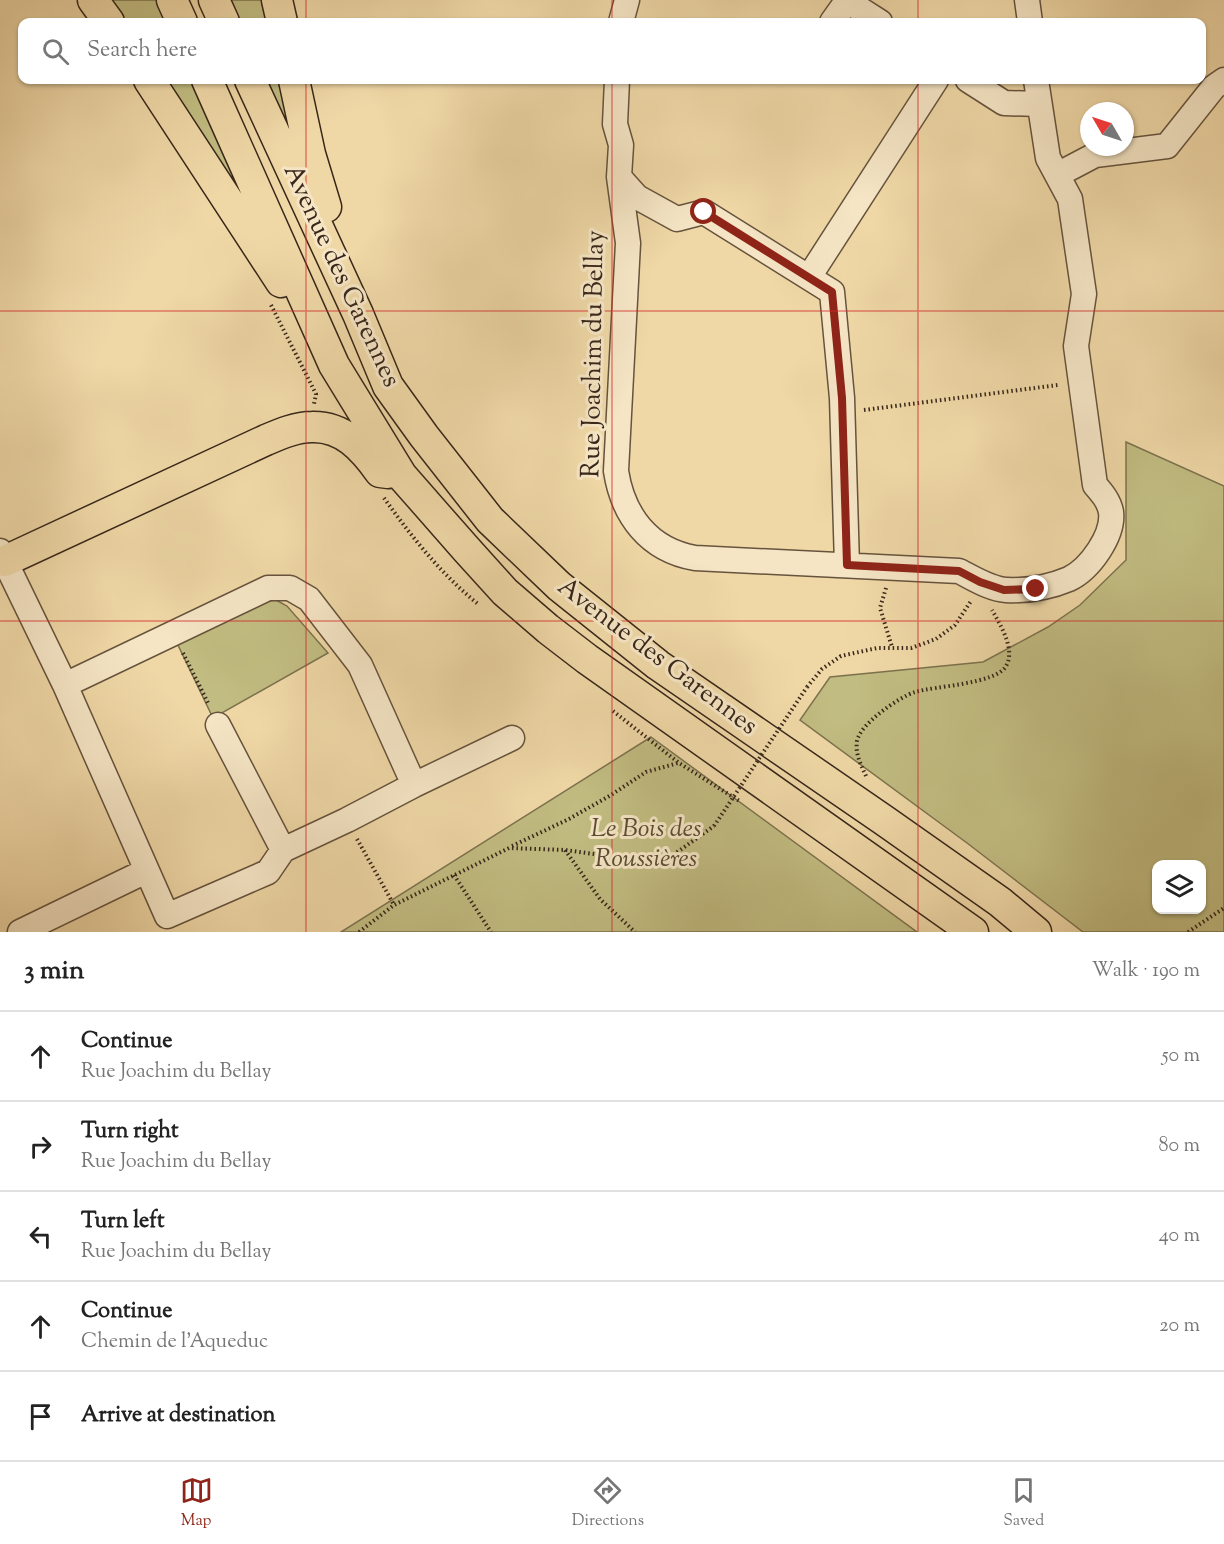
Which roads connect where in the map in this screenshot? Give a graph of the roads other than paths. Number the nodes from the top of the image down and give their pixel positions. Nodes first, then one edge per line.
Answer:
1 (93, 0) edge
2 (172, 0) edge
3 (214, 0) edge
4 (277, 0) edge
5 (627, 0) edge
6 (1027, 0) edge
7 (106, 18) edge
8 (180, 18) edge
9 (222, 18) edge
10 (281, 18) edge
11 (622, 18) edge
12 (835, 18) edge
13 (874, 18) edge
14 (1029, 18) edge
15 (1224, 80) edge
16 (151, 84) edge
17 (209, 84) edge
18 (252, 84) edge
19 (295, 84) edge
20 (617, 84) edge
21 (933, 84) edge
22 (974, 84) edge
23 (1036, 84) edge
24 (1039, 104) junction
25 (1057, 176) junction
26 (619, 177) junction
27 (809, 277) junction
28 (358, 314) junction
29 (334, 365) junction
30 (402, 476) junction
31 (2, 559) edge
32 (847, 565) junction
33 (65, 685) junction
34 (218, 725) road end
35 (512, 738) dead end
36 (414, 785) junction
37 (283, 850) junction
38 (146, 871) junction
39 (20, 932) edge
40 (973, 932) edge
41 (1036, 932) edge

1 - 7 main road
2 - 8 main road
3 - 9 main road
4 - 10 main road
5 - 11 street
6 - 14 street
12 - 13 street
15 - 25 street
16 - 29 main road
17 - 29 main road, Avenue des Garennes
18 - 28 main road, Avenue des Garennes
19 - 28 main road
20 - 26 street, Rue Joachim du Bellay
21 - 27 street
22 - 24 street
23 - 24 street, Rue Joachim du Bellay
24 - 25 street, Rue Joachim du Bellay
25 - 32 street, Rue Joachim du Bellay
26 - 27 street
26 - 32 street, Rue Joachim du Bellay
27 - 32 street
28 - 41 main road, Avenue des Garennes
29 - 30 main road, Avenue des Garennes
30 - 31 main road
30 - 40 main road, Avenue des Garennes
31 - 33 street
33 - 36 street
33 - 38 street
34 - 37 street
35 - 36 street
36 - 37 street
37 - 38 street
38 - 39 street

